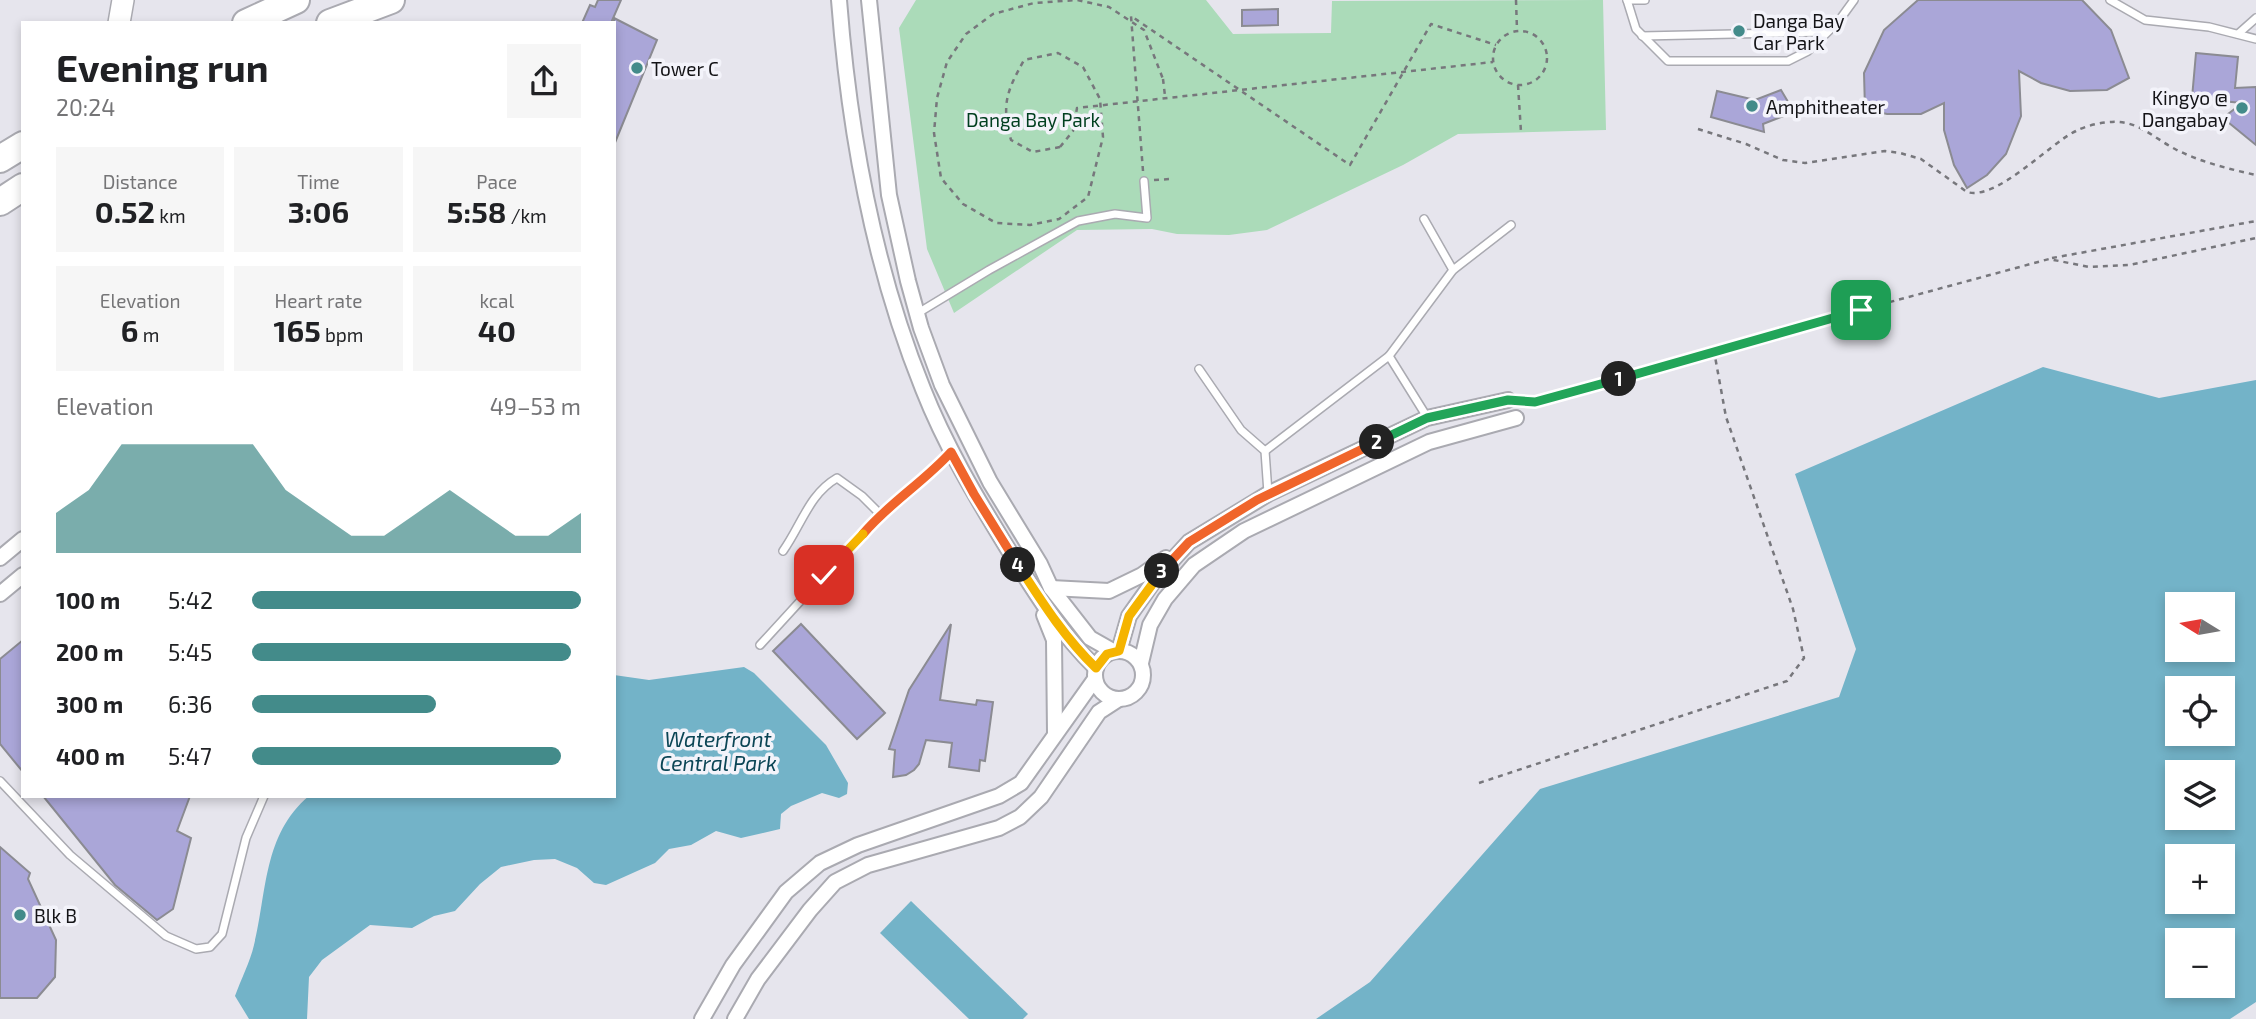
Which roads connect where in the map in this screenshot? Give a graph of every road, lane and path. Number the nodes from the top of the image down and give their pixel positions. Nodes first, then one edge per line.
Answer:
1 (123, 0) edge
2 (296, 0) edge
3 (391, 0) edge
4 (839, 0) edge
5 (869, 0) edge
6 (1516, 0) edge
7 (1627, 0) edge
8 (1645, 0) edge
9 (1854, 0) edge
10 (2110, 0) edge
11 (2256, 18) edge
12 (119, 21) edge
13 (250, 21) edge
14 (335, 21) edge
15 (1517, 30) junction
16 (1827, 32) junction
17 (2238, 34) junction
18 (1642, 36) junction
19 (2256, 39) edge
20 (1496, 45) junction
21 (1493, 62) junction
22 (1405, 71) junction
23 (1518, 85) junction
24 (1237, 88) junction
25 (1165, 96) junction
26 (1137, 100) junction
27 (1698, 129) dead end
28 (1521, 132) dead end
29 (2256, 175) edge
30 (1171, 179) dead end
31 (1144, 181) junction
32 (21, 188) edge
33 (0, 202) edge
34 (1424, 219) dead end
35 (2256, 221) edge
36 (1511, 225) dead end
37 (2256, 238) edge
38 (2049, 259) junction
39 (1453, 270) junction
40 (917, 314) junction
41 (1714, 351) junction
42 (1389, 356) junction
43 (1199, 369) dead end
44 (1508, 400) joint
45 (1427, 418) junction
46 (1516, 418) dead end
47 (1265, 451) junction
48 (951, 452) junction
49 (1269, 494) junction
50 (880, 514) junction
51 (21, 541) edge
52 (1189, 542) junction
53 (783, 551) dead end
54 (0, 558) edge
55 (21, 577) edge
56 (1051, 587) junction
57 (0, 594) edge
58 (1038, 599) junction
59 (760, 645) dead end
60 (1116, 651) junction
61 (1141, 663) junction
62 (1096, 673) junction
63 (1119, 699) junction
64 (1055, 734) junction
65 (0, 781) edge
66 (1479, 783) dead end
67 (263, 798) edge
68 (702, 1019) edge
69 (735, 1019) edge

1 - 12 street
2 - 13 highway
3 - 14 highway
4 - 48 street
5 - 40 street
6 - 15 path
7 - 8 lane
7 - 18 lane
9 - 16 lane
10 - 17 lane
11 - 17 lane
15 - 20 path
15 - 23 path
16 - 18 lane
16 - 18 lane
17 - 19 lane
20 - 21 path
20 - 22 path
21 - 22 path
21 - 23 path
22 - 24 path
22 - 24 path
23 - 28 path
24 - 25 path
24 - 26 path
25 - 26 path
25 - 26 path, bridge
26 - 31 path
27 - 29 path
30 - 31 path
31 - 40 lane
32 - 33 highway
34 - 39 lane
35 - 38 path
36 - 39 lane
37 - 38 path
38 - 41 path
39 - 42 lane
40 - 56 street
41 - 44 path
41 - 66 path
42 - 45 lane
42 - 47 lane
43 - 47 lane
44 - 45 street
45 - 49 street
46 - 61 street
47 - 49 lane
48 - 50 lane
48 - 58 street
49 - 52 street
50 - 53 lane
50 - 59 lane
51 - 54 street
52 - 56 street
52 - 60 street
55 - 57 street
56 - 60 street
58 - 62 street
58 - 64 street
60 - 61 street
60 - 62 street
61 - 63 street
62 - 63 street
62 - 64 street
63 - 69 street
64 - 68 street
65 - 67 lane

